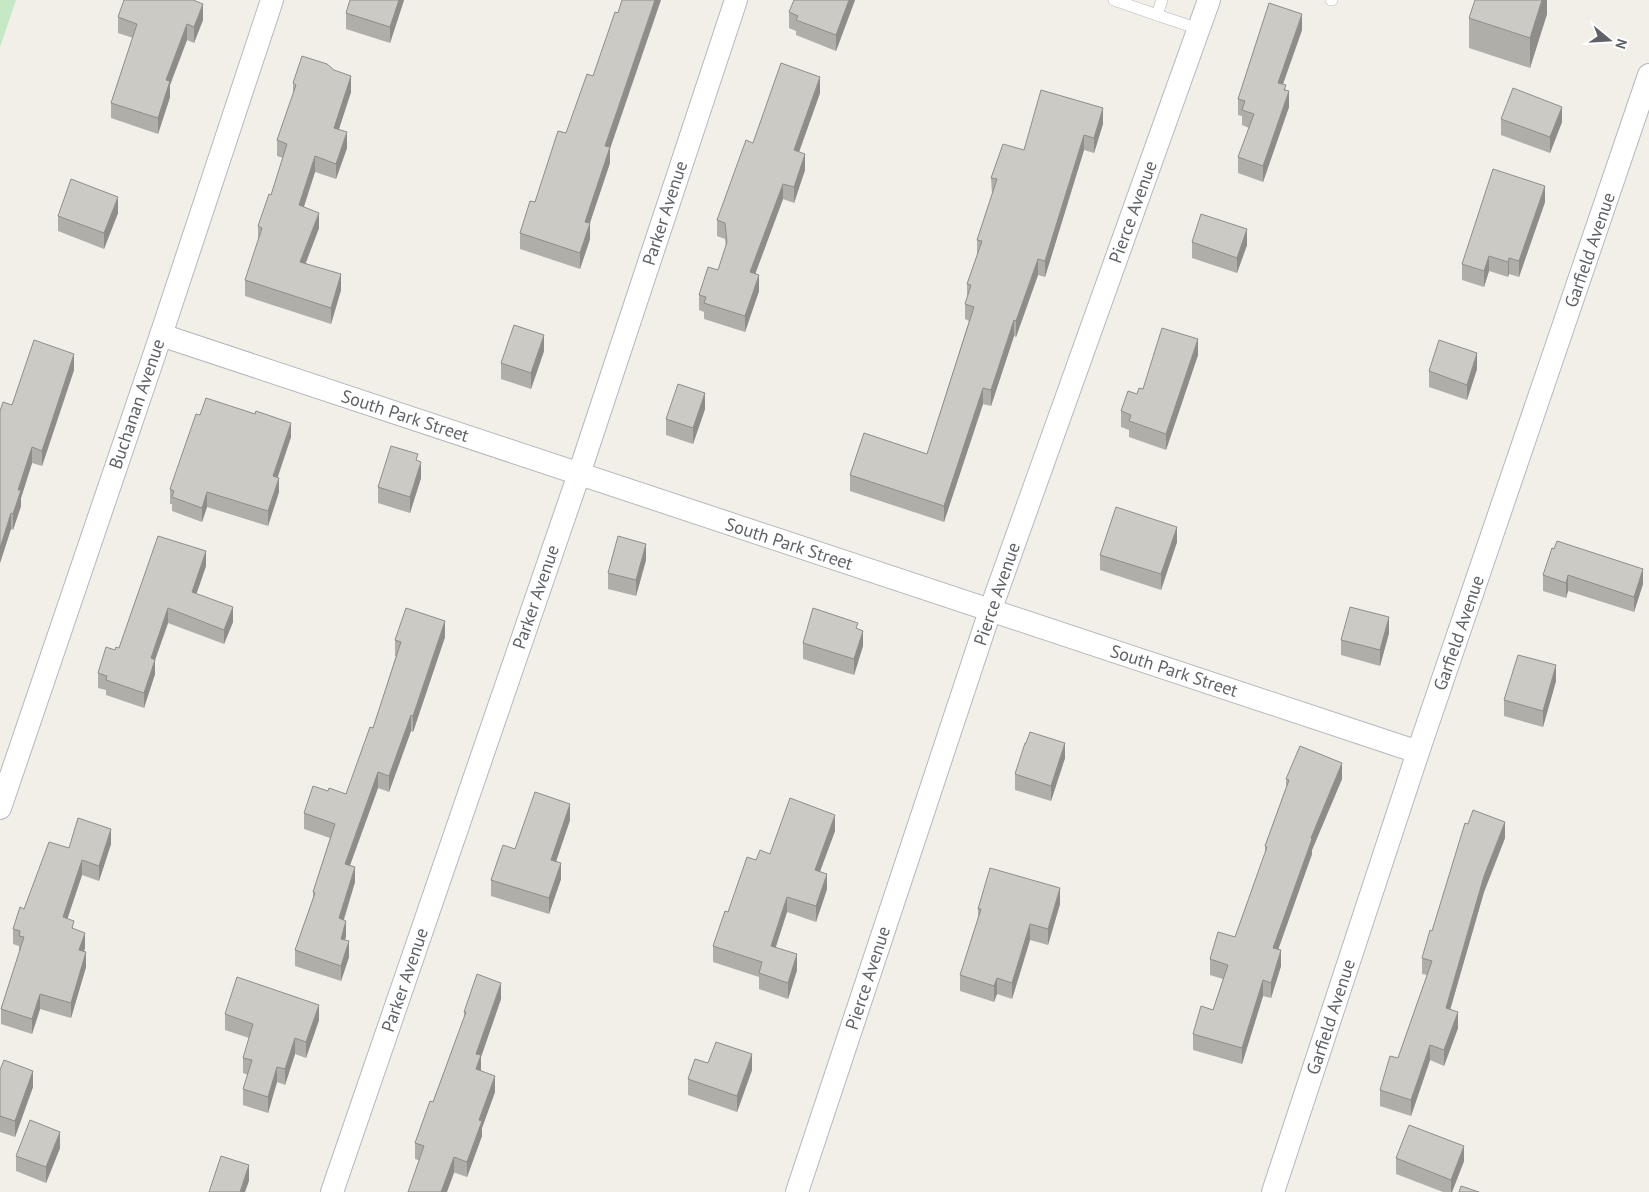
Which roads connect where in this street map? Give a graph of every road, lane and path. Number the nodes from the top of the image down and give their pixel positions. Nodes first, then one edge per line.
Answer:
1 (272, 0) edge
2 (736, 0) edge
3 (1114, 0) edge
4 (1162, 0) edge
5 (1209, 0) edge
6 (1157, 15) junction
7 (1199, 29) junction
8 (1649, 75) edge
9 (161, 335) junction
10 (579, 474) junction
11 (990, 611) junction
12 (1418, 752) junction
13 (0, 808) edge
14 (332, 1192) edge
15 (797, 1192) edge
16 (1272, 1192) edge

1 - 9 street, Buchanan Avenue
2 - 10 street, Parker Avenue
3 - 6 lane
4 - 6 lane
5 - 7 street, Pierce Avenue
6 - 7 lane
7 - 11 street, Pierce Avenue
8 - 12 street, Garfield Avenue
9 - 10 street, South Park Street
9 - 13 street, Buchanan Avenue
10 - 11 street, South Park Street
10 - 14 street, Parker Avenue
11 - 12 street, South Park Street
11 - 15 street, Pierce Avenue
12 - 16 street, Garfield Avenue

